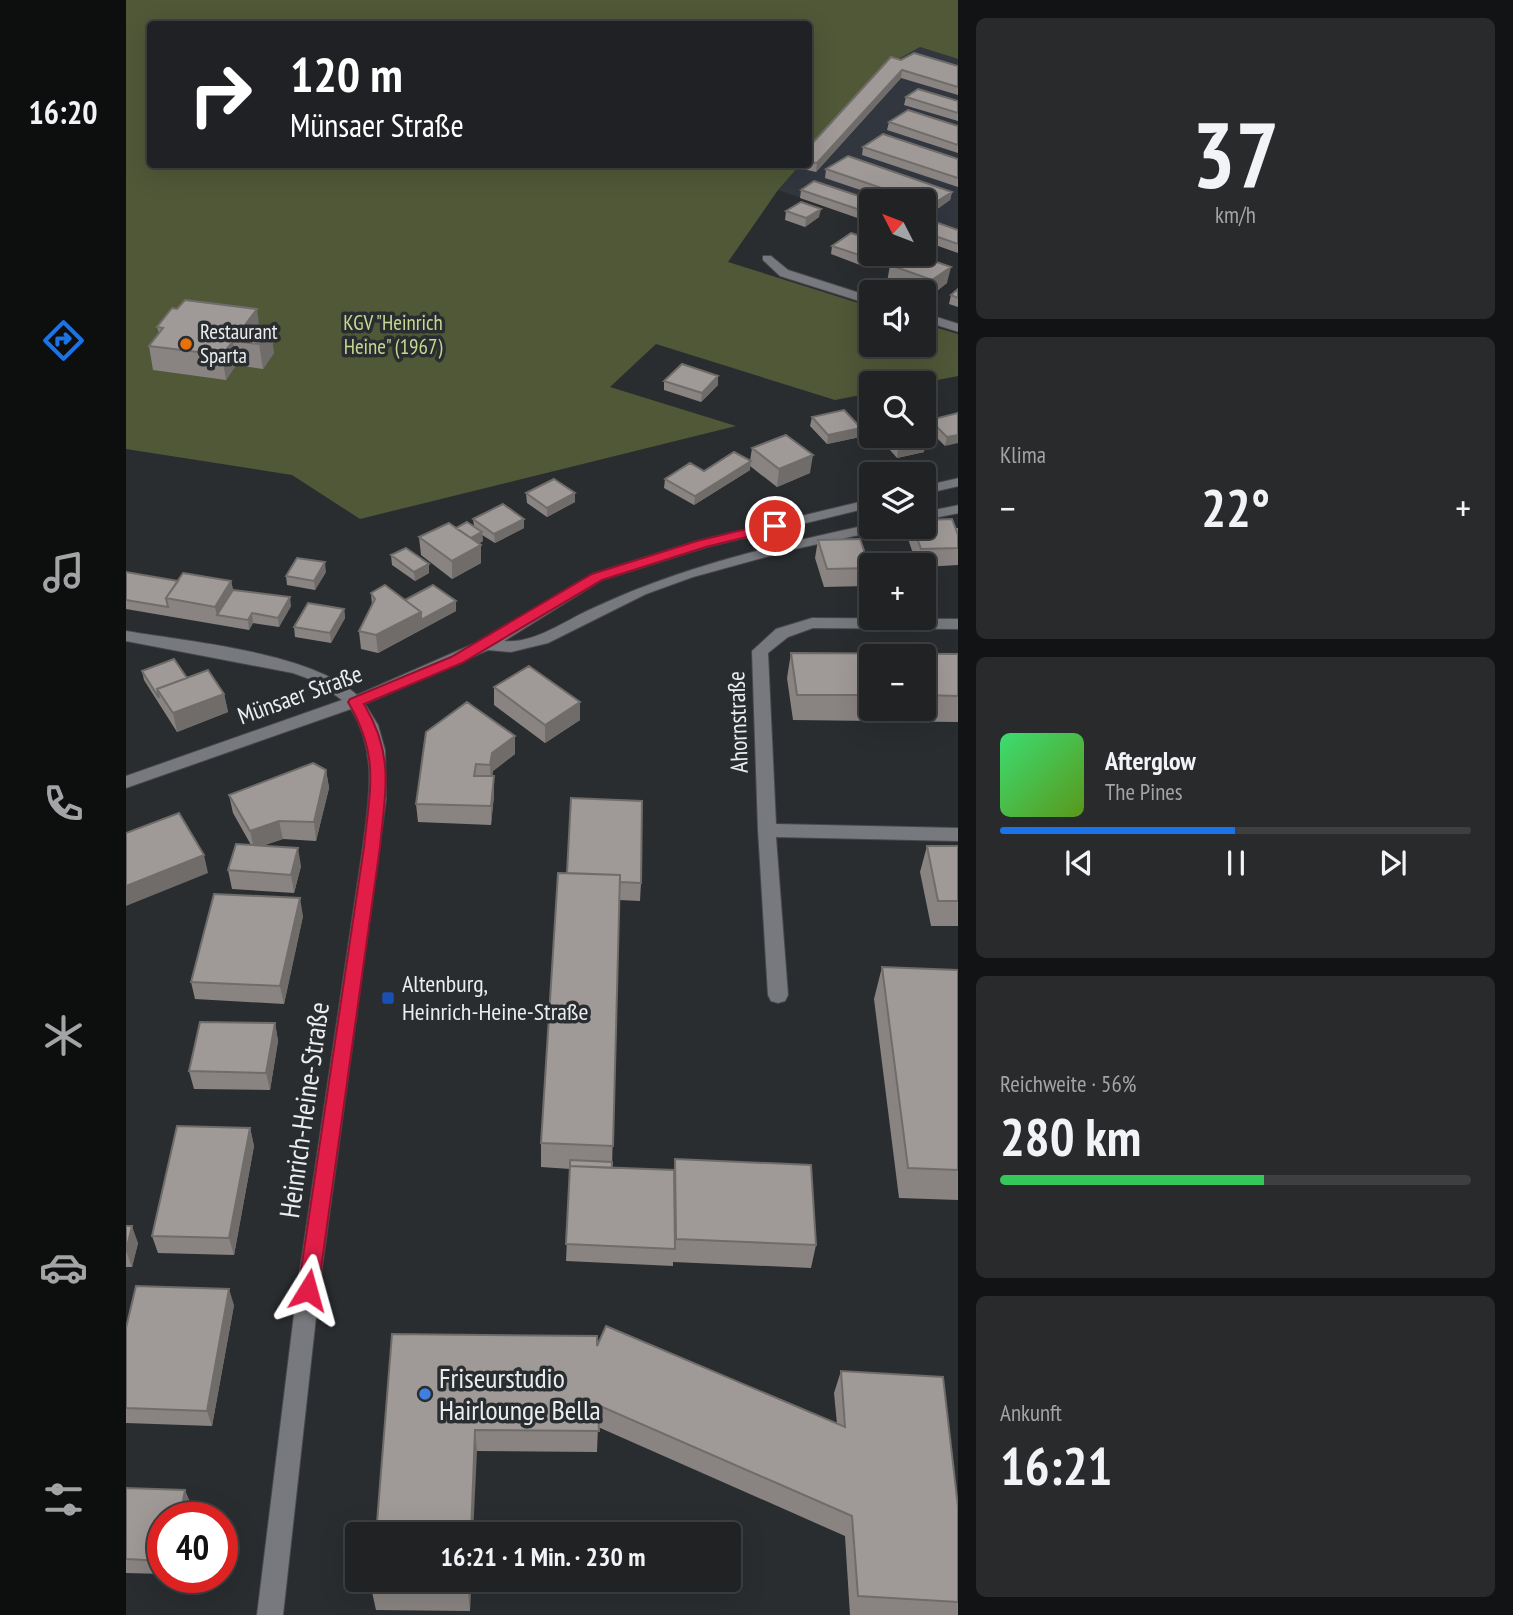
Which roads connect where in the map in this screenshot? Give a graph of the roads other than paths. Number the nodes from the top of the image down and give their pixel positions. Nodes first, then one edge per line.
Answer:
1 (766, 258) dead end
2 (859, 297) edge
3 (936, 321) edge
4 (958, 328) edge
5 (958, 482) edge
6 (936, 487) edge
7 (859, 506) edge
8 (958, 509) edge
9 (936, 514) edge
10 (859, 531) edge
11 (958, 624) edge
12 (126, 636) edge
13 (486, 645) junction
14 (355, 702) junction
15 (126, 782) edge
16 (767, 830) junction
17 (958, 835) edge
18 (778, 995) dead end
19 (270, 1615) edge

1 - 2 street
3 - 4 street
5 - 6 street
7 - 13 street, Münsaer Straße
8 - 9 street
10 - 13 street, Münsaer Straße
11 - 16 street, Ahornstraße
12 - 14 street
13 - 14 street, Münsaer Straße
14 - 15 street, Münsaer Straße
14 - 19 street, Heinrich-Heine-Straße
16 - 17 street
16 - 18 street, Ahornstraße

